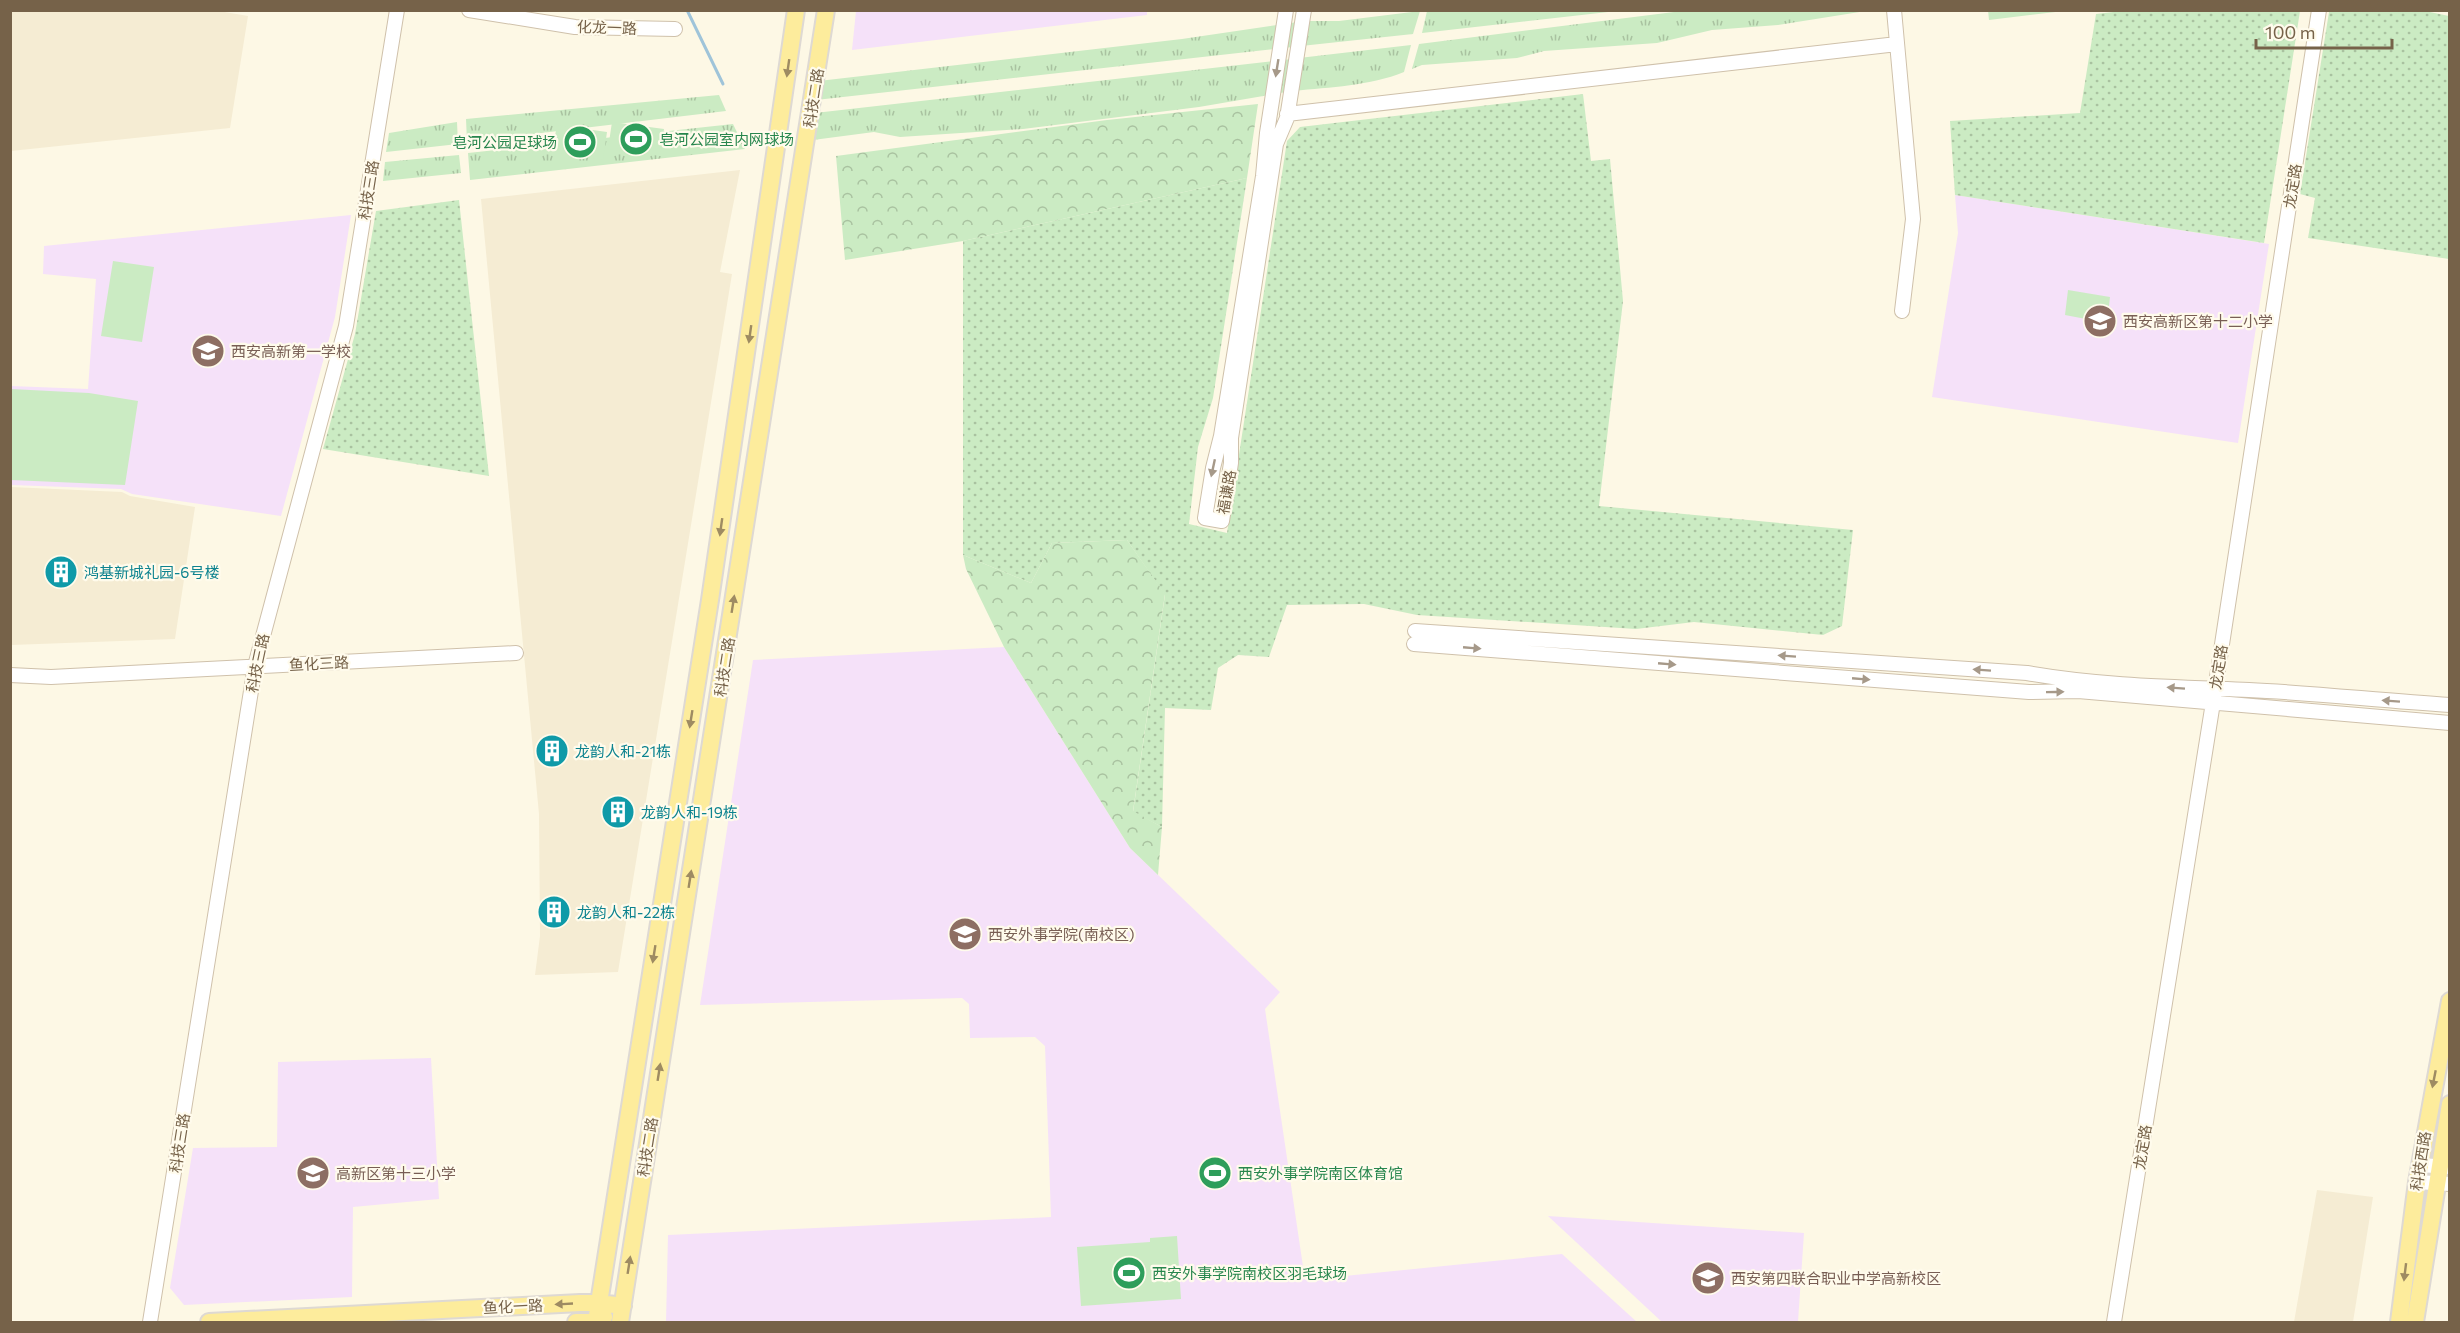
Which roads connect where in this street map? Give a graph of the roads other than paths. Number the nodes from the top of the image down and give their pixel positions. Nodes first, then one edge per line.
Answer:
1 (397, 10) edge
2 (469, 10) edge
3 (796, 10) edge
4 (826, 10) edge
5 (1286, 10) edge
6 (1304, 10) edge
7 (1894, 10) edge
8 (2319, 10) edge
9 (675, 29) dead end
10 (1897, 44) junction
11 (1287, 114) junction
12 (1902, 311) dead end
13 (516, 652) dead end
14 (255, 666) junction
15 (10, 675) edge
16 (51, 677) junction
17 (10, 686) edge
18 (2214, 696) junction
19 (2450, 705) edge
20 (2450, 723) edge
21 (2450, 1001) edge
22 (2450, 1104) edge
23 (2418, 1173) junction
24 (2444, 1175) edge
25 (599, 1303) junction
26 (621, 1314) edge
27 (596, 1322) edge
28 (150, 1323) edge
29 (209, 1323) edge
30 (576, 1323) edge
31 (2114, 1323) edge
32 (2399, 1323) edge
33 (2415, 1323) edge

1 - 14 street, 科技三路
2 - 9 street, 化龙一路
3 -> 25 main road, 科技二路
26 -> 4 main road, 科技二路
5 -> 11 street, 福谦路
6 - 11 street, 福谦路
7 - 10 street
8 - 18 street, 龙定路
10 - 11 street
10 - 12 street
13 - 14 street, 鱼化三路
14 - 16 street, 鱼化三路
14 - 28 street, 科技三路
15 - 16 street, 鱼化三路
16 - 17 street, 鱼化三路
18 -> 18 street
19 -> 18 street
18 - 20 street
18 - 31 street, 龙定路
21 -> 23 main road, 科技西路
22 - 24 main road, 科技西路
23 - 24 street
23 -> 32 main road, 科技西路
24 - 33 main road, 科技西路
25 - 26 main road, 鱼化一路
25 - 27 main road, 科技二路
25 -> 29 main road, 鱼化一路
26 - 27 main road
27 - 30 main road

